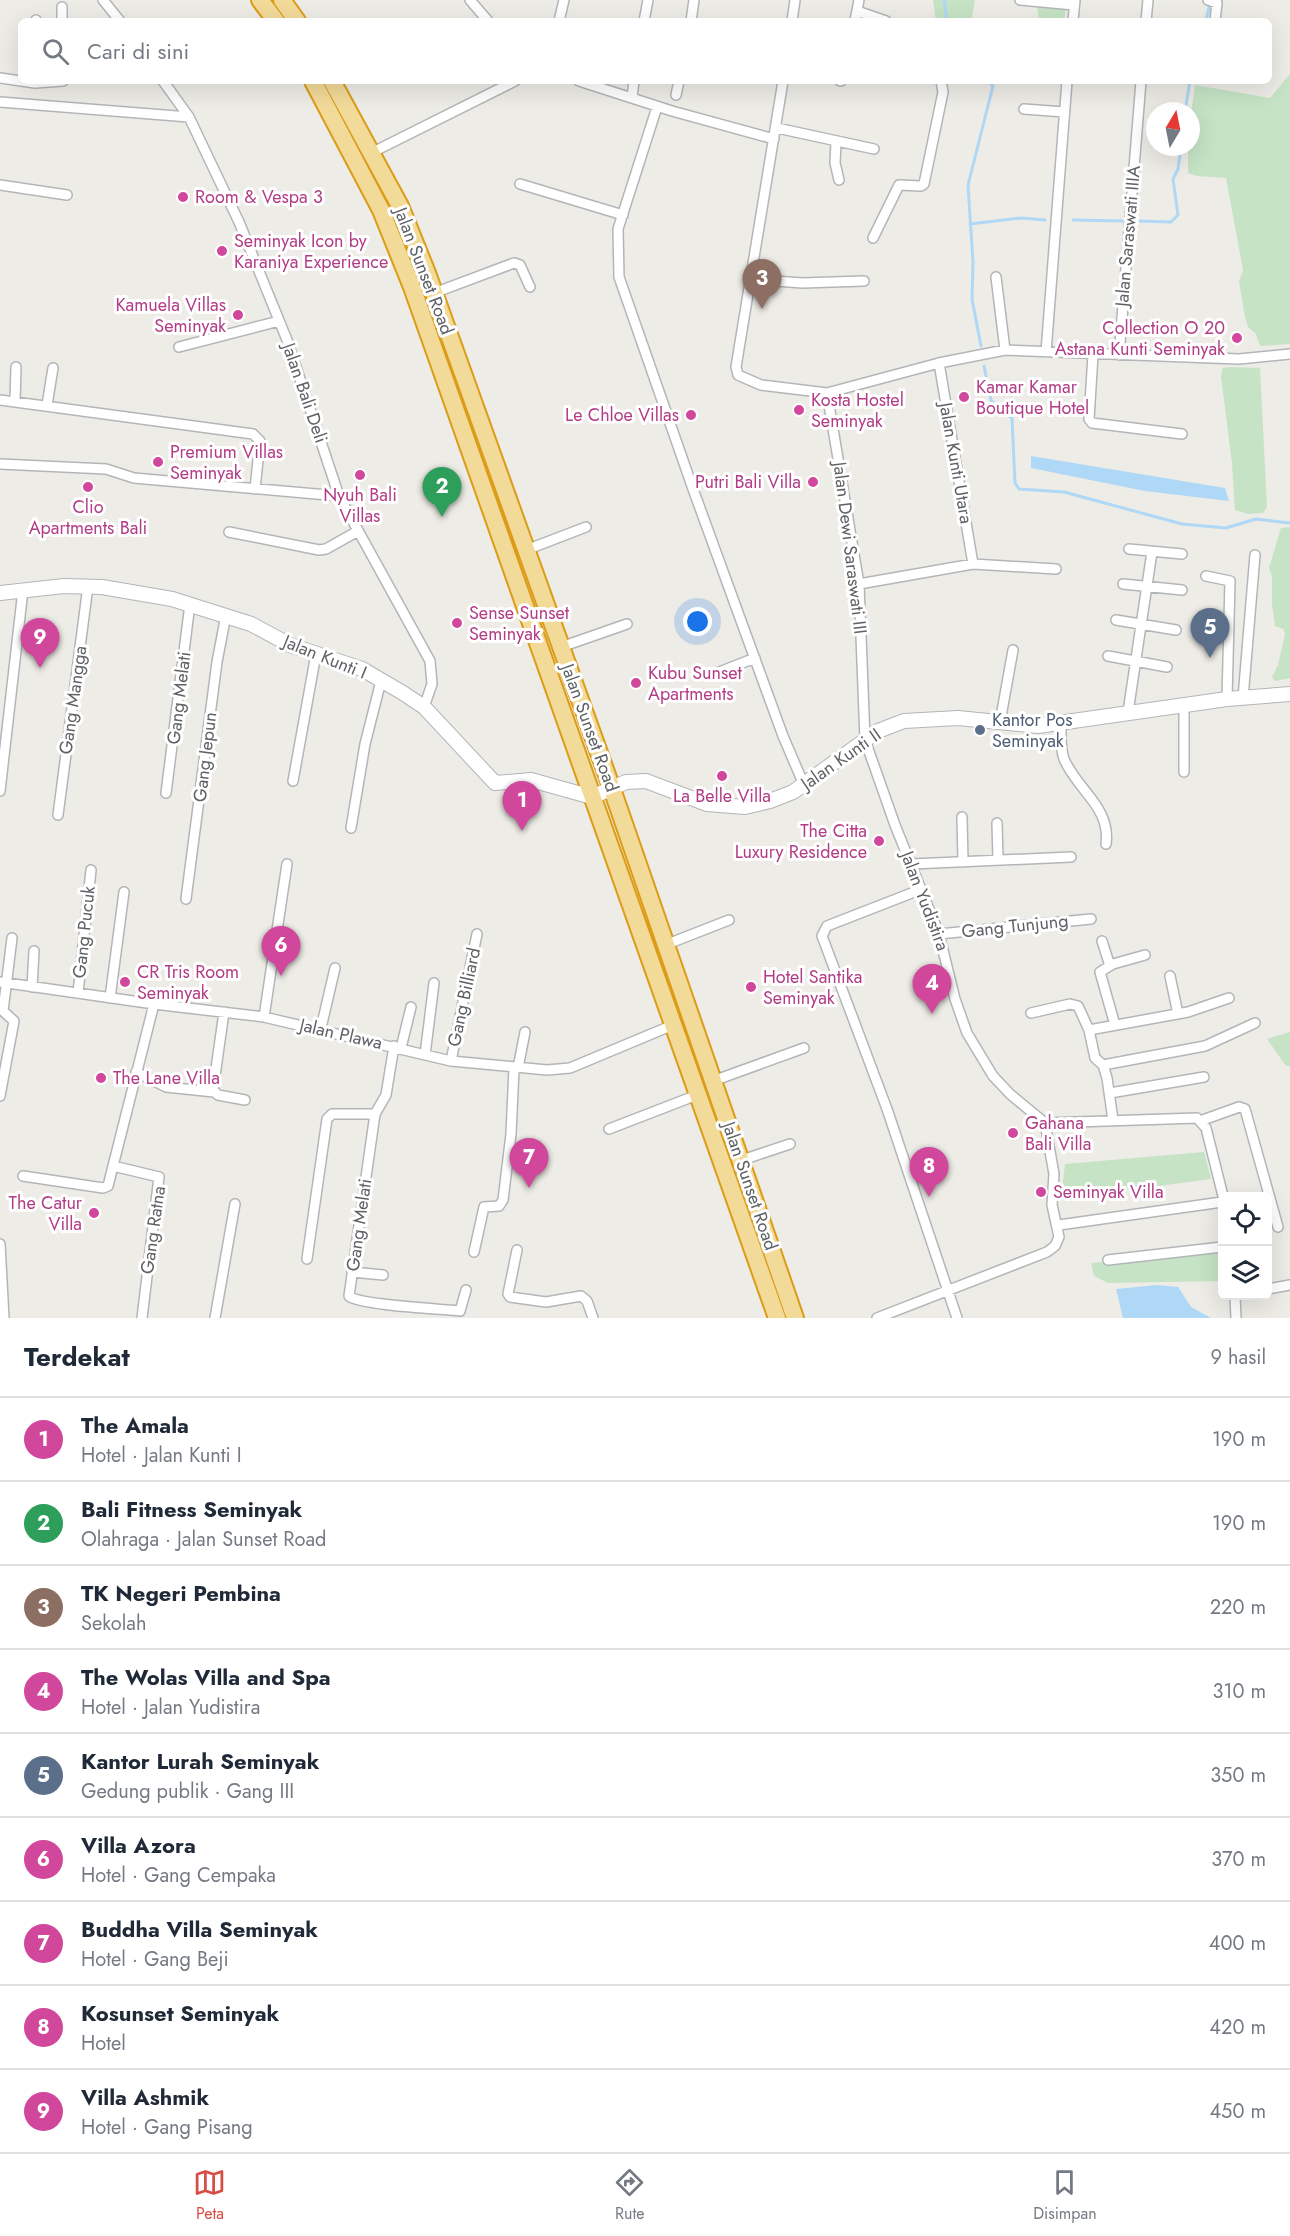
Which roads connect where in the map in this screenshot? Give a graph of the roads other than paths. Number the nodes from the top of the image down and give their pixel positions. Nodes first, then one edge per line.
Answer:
1 (103, 0) edge
2 (260, 0) edge
3 (282, 0) edge
4 (470, 0) edge
5 (564, 0) edge
6 (648, 0) edge
7 (694, 0) edge
8 (795, 0) edge
9 (859, 0) edge
10 (1020, 0) edge
11 (1148, 0) edge
12 (1212, 1) edge
13 (1075, 3) edge
14 (62, 7) dead end
15 (856, 16) edge
16 (62, 18) edge
17 (118, 18) edge
18 (274, 18) edge
19 (295, 18) edge
20 (485, 18) edge
21 (560, 18) edge
22 (645, 18) edge
23 (691, 18) edge
24 (792, 18) edge
25 (1072, 18) edge
26 (1146, 18) edge
27 (1215, 18) edge
28 (0, 78) edge
29 (18, 80) edge
30 (165, 84) edge
31 (315, 84) edge
32 (335, 84) edge
33 (509, 84) edge
34 (589, 84) edge
35 (634, 84) edge
36 (678, 84) edge
37 (783, 84) edge
38 (942, 84) edge
39 (1067, 84) edge
40 (1141, 84) edge
41 (676, 95) dead end
42 (632, 97) junction
43 (0, 102) edge
44 (657, 106) junction
45 (1024, 109) dead end
46 (1064, 112) junction
47 (189, 117) junction
48 (777, 128) junction
49 (774, 139) junction
50 (836, 142) junction
51 (874, 149) dead end
52 (373, 152) junction
53 (838, 180) dead end
54 (520, 184) dead end
55 (0, 185) edge
56 (67, 195) dead end
57 (623, 215) junction
58 (873, 238) dead end
59 (996, 277) dead end
60 (750, 279) junction
61 (864, 281) dead end
62 (530, 287) dead end
63 (434, 293) junction
64 (279, 321) junction
65 (179, 347) dead end
66 (1005, 351) junction
67 (1046, 352) junction
68 (1290, 354) edge
69 (1093, 355) junction
70 (1119, 355) junction
71 (939, 363) junction
72 (16, 367) dead end
73 (53, 368) dead end
74 (827, 393) junction
75 (0, 400) edge
76 (15, 401) junction
77 (47, 405) junction
78 (1182, 434) dead end
79 (0, 464) edge
80 (255, 489) junction
81 (339, 496) junction
82 (586, 527) dead end
83 (358, 531) junction
84 (229, 532) dead end
85 (1129, 549) dead end
86 (526, 550) junction
87 (1152, 552) junction
88 (1182, 554) dead end
89 (1255, 555) dead end
90 (973, 564) junction
91 (1056, 569) dead end
92 (1206, 576) dead end
93 (859, 584) junction
94 (1123, 584) dead end
95 (88, 586) junction
96 (1147, 588) junction
97 (22, 590) junction
98 (1182, 590) dead end
99 (0, 593) edge
100 (190, 604) junction
101 (226, 615) junction
102 (1116, 620) dead end
103 (627, 624) dead end
104 (1142, 624) junction
105 (1176, 630) dead end
106 (561, 647) junction
107 (1013, 650) dead end
108 (316, 654) junction
109 (1108, 656) dead end
110 (755, 658) junction
111 (1136, 661) junction
112 (1167, 667) dead end
113 (709, 676) dead end
114 (381, 681) junction
115 (1290, 694) edge
116 (1243, 698) junction
117 (1227, 699) junction
118 (1184, 706) junction
119 (424, 707) junction
120 (1128, 712) junction
121 (1000, 722) junction
122 (1061, 722) junction
123 (865, 740) junction
124 (1184, 772) dead end
125 (293, 781) dead end
126 (804, 785) junction
127 (612, 789) junction
128 (0, 791) edge
129 (166, 793) dead end
130 (592, 796) junction
131 (58, 814) dead end
132 (962, 817) dead end
133 (997, 823) dead end
134 (351, 828) dead end
135 (1106, 844) dead end
136 (1071, 857) dead end
137 (998, 859) junction
138 (963, 861) junction
139 (287, 864) dead end
140 (912, 864) junction
141 (91, 870) dead end
142 (922, 889) junction
143 (124, 892) dead end
144 (186, 899) dead end
145 (1091, 919) dead end
146 (729, 920) dead end
147 (477, 934) dead end
148 (939, 934) junction
149 (12, 938) dead end
150 (1102, 941) dead end
151 (665, 945) junction
152 (34, 951) dead end
153 (1145, 955) dead end
154 (1110, 966) junction
155 (335, 968) dead end
156 (1170, 976) dead end
157 (3, 982) edge
158 (434, 983) dead end
159 (32, 987) junction
160 (78, 993) junction
161 (110, 998) junction
162 (1229, 998) dead end
163 (154, 1004) junction
164 (411, 1007) dead end
165 (224, 1012) junction
166 (1031, 1013) dead end
167 (1178, 1014) junction
168 (264, 1017) junction
169 (1255, 1023) dead end
170 (673, 1025) junction
171 (1115, 1025) junction
172 (321, 1028) junction
173 (1089, 1030) junction
174 (525, 1032) dead end
175 (398, 1047) junction
176 (804, 1048) dead end
177 (425, 1055) junction
178 (451, 1061) junction
179 (1102, 1065) junction
180 (516, 1068) junction
181 (2, 1069) edge
182 (136, 1072) junction
183 (1204, 1077) dead end
184 (713, 1081) junction
185 (214, 1092) junction
186 (1110, 1093) junction
187 (696, 1095) junction
188 (0, 1096) edge
189 (245, 1100) dead end
190 (375, 1114) junction
191 (1113, 1120) junction
192 (1200, 1121) junction
193 (1045, 1123) junction
194 (609, 1129) dead end
195 (790, 1144) dead end
196 (742, 1160) junction
197 (114, 1166) junction
198 (23, 1176) dead end
199 (1222, 1192) edge
200 (1218, 1203) edge
201 (235, 1204) dead end
202 (1059, 1225) junction
203 (1278, 1227) dead end
204 (0, 1244) edge
205 (1218, 1247) edge
206 (517, 1250) dead end
207 (474, 1252) dead end
208 (307, 1259) dead end
209 (1108, 1260) dead end
210 (352, 1272) junction
211 (383, 1275) dead end
212 (1290, 1285) edge
213 (1272, 1288) edge
214 (466, 1290) dead end
215 (947, 1290) junction
216 (1235, 1300) edge
217 (4, 1318) edge
218 (142, 1318) edge
219 (215, 1318) edge
220 (592, 1318) edge
221 (777, 1318) edge
222 (795, 1318) edge
223 (877, 1318) edge
224 (957, 1318) edge
225 (1236, 1318) edge

1 - 17 street
2 - 18 highway
3 - 19 highway
4 - 20 street
5 - 21 street
6 - 22 street
7 - 23 street
8 - 24 street
9 - 15 street
10 - 13 street
11 - 26 street
12 - 27 street
13 - 25 street
14 - 16 street
28 - 29 street
30 - 47 street, Jalan Bali Deli
31 - 130 highway, Jalan Sunset Road
32 - 52 highway, Jalan Sunset Road
33 - 52 street
34 - 42 street
35 - 42 street
36 - 41 street
37 - 48 street
38 - 58 street
39 - 46 street
40 - 70 street, Jalan Saraswati IIIA
42 - 44 street
43 - 47 street
44 - 49 street
44 - 57 street
45 - 46 street
46 - 67 street
47 - 64 street, Jalan Bali Deli
48 - 49 street
48 - 50 street
49 - 60 street
50 - 51 street
50 - 53 street
52 - 63 highway, Jalan Sunset Road
54 - 57 street
55 - 56 street
57 - 110 street
59 - 66 street
60 - 61 street
60 - 74 street
62 - 63 street
63 - 86 highway, Jalan Sunset Road
64 - 65 street
64 - 81 street, Jalan Bali Deli
66 - 67 street
66 - 71 street
67 - 69 street
68 - 70 street
69 - 70 street
69 - 78 street
71 - 74 street
71 - 90 street, Jalan Kunti Utara
72 - 76 street
73 - 77 street
74 - 93 street, Jalan Dewi Saraswati III
75 - 76 street
76 - 77 street
77 - 80 street
79 - 80 street
80 - 81 street
81 - 83 street, Jalan Bali Deli
82 - 86 street
83 - 84 street
83 - 119 street, Jalan Bali Deli
85 - 87 street
86 - 106 highway, Jalan Sunset Road
87 - 88 street
87 - 96 street
89 - 116 street
90 - 91 street
90 - 93 street
92 - 117 street
93 - 123 street, Jalan Dewi Saraswati III
94 - 96 street
95 - 97 street, Jalan Kunti I
95 - 100 street, Jalan Kunti I
95 - 131 street, Gang Mangga
96 - 98 street
96 - 104 street
97 - 99 street, Jalan Kunti I
97 - 128 street
100 - 101 street, Jalan Kunti I
100 - 129 street, Gang Melati
101 - 108 street, Jalan Kunti I
101 - 144 street, Gang Jepun
102 - 104 street
103 - 106 street
104 - 105 street
104 - 111 street
106 - 127 highway, Jalan Sunset Road
107 - 121 street
108 - 114 street, Jalan Kunti I
108 - 125 street
109 - 111 street
110 - 113 street
110 - 126 street
111 - 112 street
111 - 120 street
114 - 119 street, Jalan Kunti I
114 - 134 street
115 - 116 street, Jalan Kunti II
116 - 117 street, Jalan Kunti II
117 - 118 street, Jalan Kunti II
118 - 120 street, Jalan Kunti II
118 - 124 street
119 - 130 street, Jalan Kunti I
120 - 122 street, Jalan Kunti II
121 - 122 street, Jalan Kunti II
121 - 123 street, Jalan Kunti II
122 - 135 street
123 - 126 street, Jalan Kunti II
123 - 140 street, Jalan Yudistira
126 - 127 street, Jalan Kunti II
127 - 130 street
127 - 151 highway, Jalan Sunset Road
130 - 170 highway, Jalan Sunset Road
132 - 138 street
133 - 137 street
136 - 137 street
137 - 138 street
138 - 140 street
139 - 168 street
140 - 142 street, Jalan Yudistira
141 - 160 street, Gang Pucuk
142 - 148 street, Jalan Yudistira
142 - 215 street
143 - 161 street
145 - 148 street, Gang Tunjung
146 - 151 street
147 - 178 street, Gang Billiard
148 - 193 street, Jalan Yudistira
149 - 157 street
150 - 154 street
151 - 184 highway, Jalan Sunset Road
152 - 159 street
153 - 154 street
154 - 171 street
155 - 172 street
156 - 167 street
157 - 159 street, Jalan Plawa
157 - 181 street
158 - 177 street
159 - 160 street, Jalan Plawa
160 - 161 street, Jalan Plawa
161 - 163 street, Jalan Plawa
162 - 167 street
163 - 165 street, Jalan Plawa
163 - 182 street
164 - 175 street, Gang Melati
165 - 168 street, Jalan Plawa
165 - 185 street
166 - 173 street
167 - 171 street
168 - 172 street, Jalan Plawa
169 - 179 street
170 - 180 street, Jalan Plawa
170 - 187 highway, Jalan Sunset Road
171 - 173 street
172 - 175 street, Jalan Plawa
173 - 179 street
174 - 180 street
175 - 177 street, Jalan Plawa
175 - 190 street, Gang Melati
176 - 184 street
177 - 178 street, Jalan Plawa
178 - 180 street, Jalan Plawa
179 - 186 street
180 - 207 street
181 - 188 street
182 - 185 street
182 - 197 street
183 - 186 street
184 - 196 highway, Jalan Sunset Road
185 - 189 street
186 - 191 street
187 - 194 street
187 - 221 highway, Jalan Sunset Road
190 - 208 street
190 - 210 street, Gang Melati
191 - 192 street
191 - 193 street
192 - 199 street
192 - 203 street
193 - 202 street
195 - 196 street
196 - 222 highway, Jalan Sunset Road
197 - 198 street
197 - 218 street, Gang Ratna
200 - 202 street
201 - 219 street
202 - 215 street
204 - 217 street
205 - 209 street
206 - 220 street
210 - 211 street
210 - 214 street, Gang Melati
212 - 213 street
215 - 223 street
215 - 224 street
216 - 225 street

